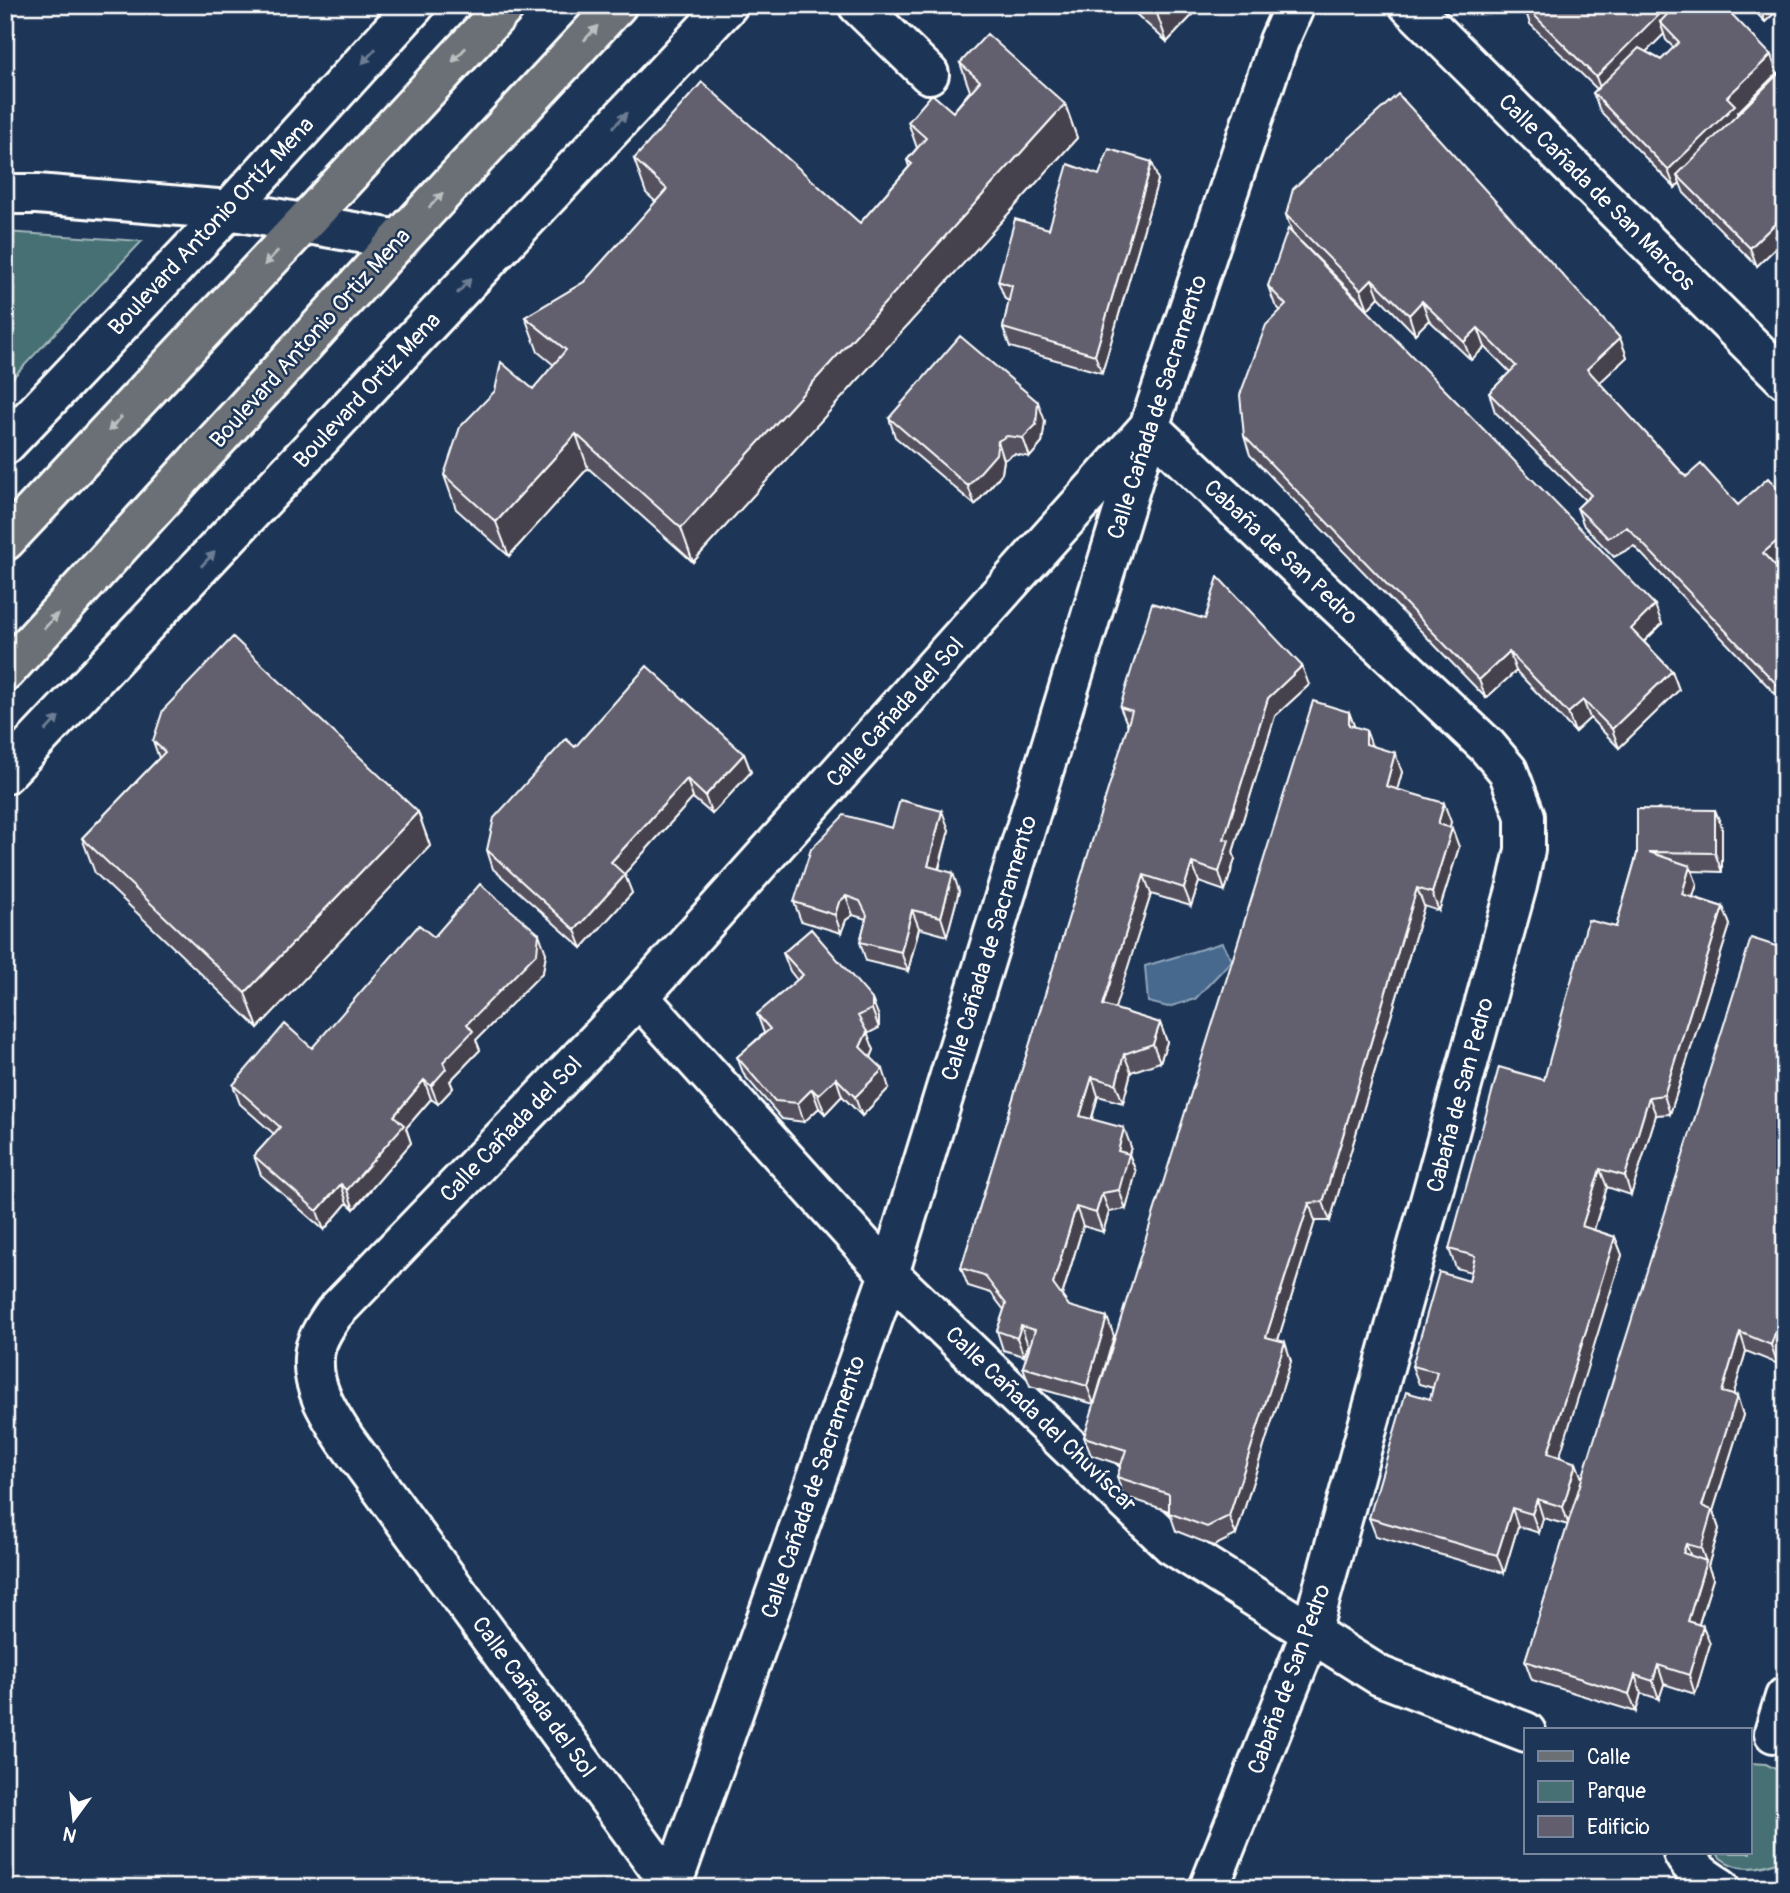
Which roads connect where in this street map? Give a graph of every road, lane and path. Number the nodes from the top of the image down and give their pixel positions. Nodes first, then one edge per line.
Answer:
1 (415, 5) edge
2 (506, 5) edge
3 (617, 5) edge
4 (728, 5) edge
5 (858, 5) edge
6 (1295, 5) edge
7 (1409, 5) edge
8 (929, 74) dead end
9 (5, 194) edge
10 (229, 210) junction
11 (305, 222) junction
12 (399, 240) junction
13 (1785, 379) edge
14 (1149, 428) junction
15 (5, 445) edge
16 (5, 541) edge
17 (5, 672) edge
18 (5, 774) edge
19 (639, 998) junction
20 (889, 1274) junction
21 (1311, 1632) junction
22 (1785, 1697) edge
23 (1524, 1731) edge
24 (1770, 1734) edge
25 (1684, 1854) edge
26 (672, 1887) edge
27 (1209, 1888) edge
28 (1721, 1888) edge

1 -> 10 street, Boulevard Antonio Ortíz Mena
2 -> 11 main road
12 -> 3 main road, Boulevard Antonio Ortiz Mena
18 -> 4 street, Boulevard Ortiz Mena
5 - 8 street
6 - 14 street, Calle Cañada de Sacramento
7 - 13 street, Calle Cañada de San Marcos
9 - 10 street
10 - 11 street
10 - 15 street, Boulevard Antonio Ortíz Mena
11 - 12 street
11 -> 16 main road
17 -> 12 main road, Boulevard Antonio Ortiz Mena
14 - 19 street, Calle Cañada del Sol
14 - 20 street, Calle Cañada de Sacramento
14 - 21 street, Cabaña de San Pedro
19 - 20 street, Calle Cañada del Chuvíscar
19 - 26 street, Calle Cañada del Sol
20 - 21 street, Calle Cañada del Chuvíscar
20 - 26 street, Calle Cañada de Sacramento
21 - 23 street, Calle Cañada del Chuvíscar
21 - 27 street, Cabaña de San Pedro
22 - 24 street
25 - 28 street

